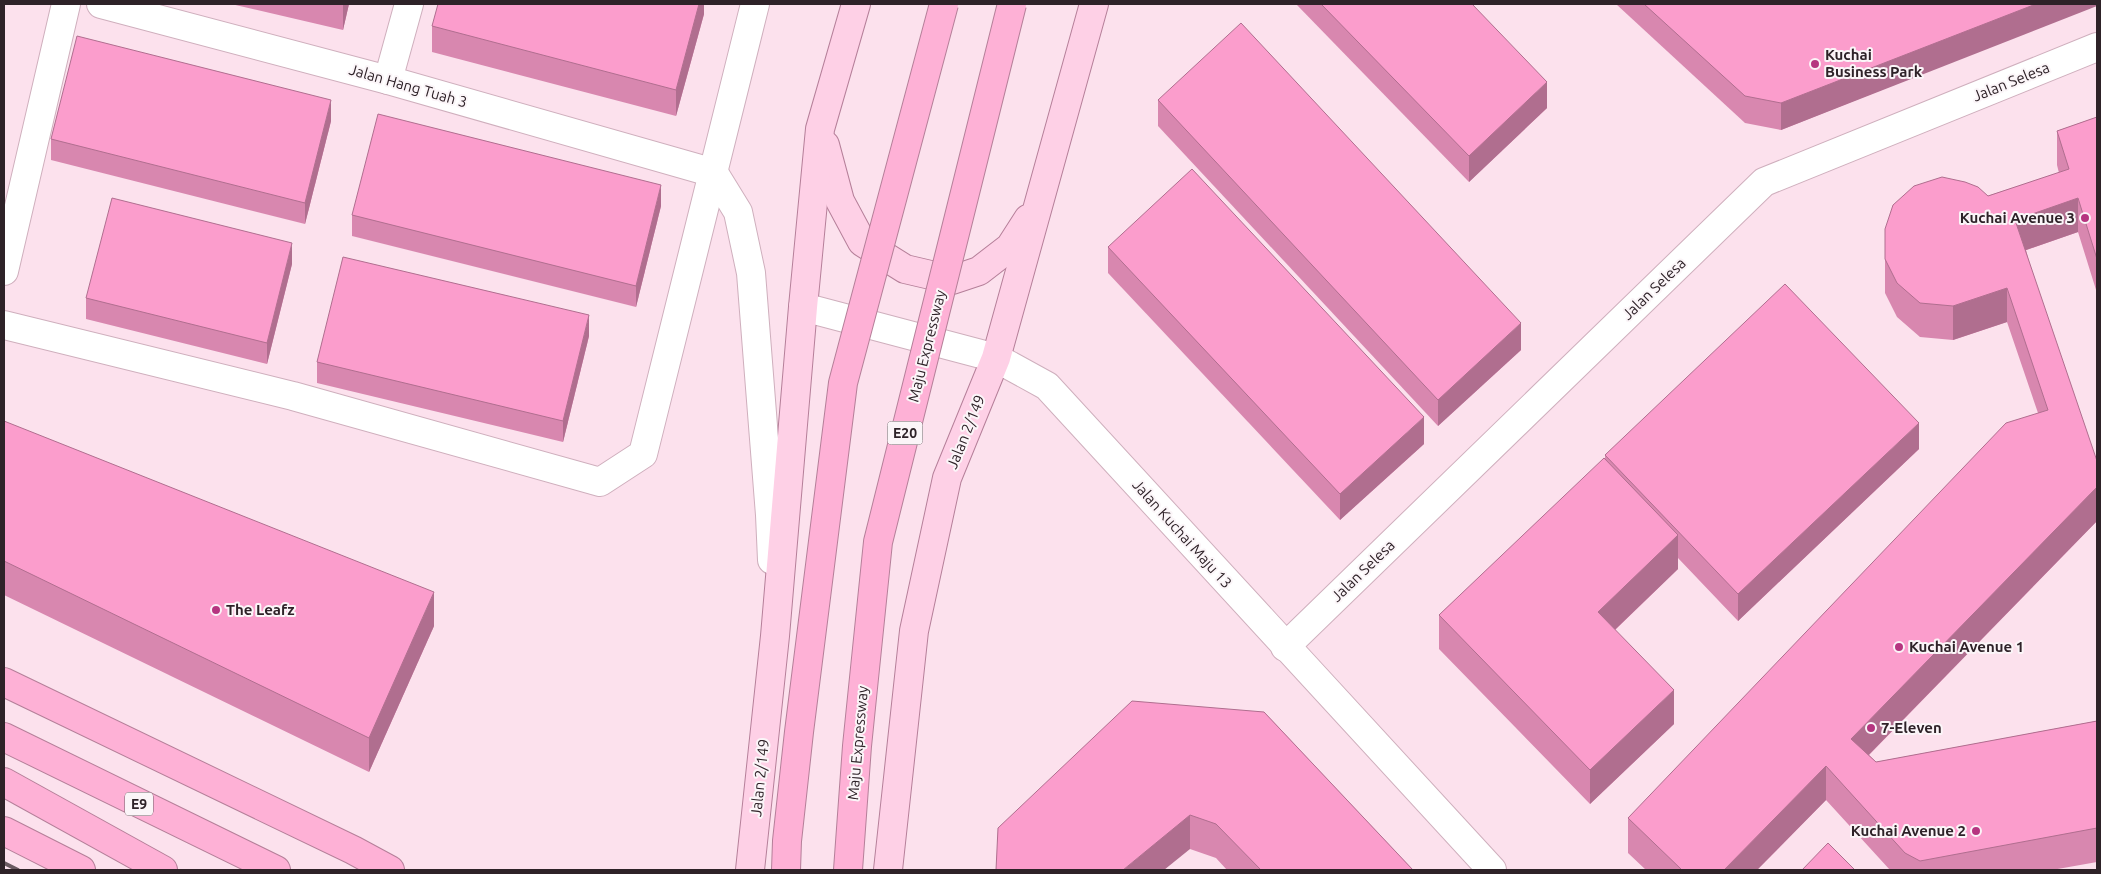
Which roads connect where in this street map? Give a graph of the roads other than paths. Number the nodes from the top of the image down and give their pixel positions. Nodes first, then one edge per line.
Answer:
1 (66, 4) edge
2 (101, 4) edge
3 (409, 4) edge
4 (755, 4) edge
5 (856, 4) edge
6 (944, 4) edge
7 (1012, 4) edge
8 (1094, 4) edge
9 (2097, 47) edge
10 (388, 80) junction
11 (820, 129) junction
12 (714, 173) junction
13 (1041, 199) junction
14 (4, 270) edge
15 (803, 307) junction
16 (4, 325) edge
17 (996, 358) junction
18 (775, 636) junction
19 (1285, 647) junction
20 (4, 682) edge
21 (4, 737) edge
22 (4, 782) edge
23 (4, 831) edge
24 (81, 870) edge
25 (163, 870) edge
26 (276, 870) edge
27 (390, 870) edge
28 (750, 870) edge
29 (786, 870) edge
30 (848, 870) edge
31 (888, 870) edge
32 (1492, 870) edge

1 - 14 street
2 - 10 street, Jalan Hang Tuah 3
3 - 10 street
4 - 12 street
5 - 11 main road, Jalan 2/149
6 - 29 highway, bridge
7 - 30 highway, Maju Expressway / E20, bridge
8 - 13 main road, Jalan 2/149
9 - 19 street, Jalan Selesa
10 - 12 street, Jalan Hang Tuah 3
11 - 13 main road
11 - 15 main road, Jalan 2/149
12 - 16 street
12 - 18 street
13 - 17 main road, Jalan 2/149
15 - 17 street, Jalan Kuchai Maju 13
15 - 18 main road, Jalan 2/149
17 - 19 street, Jalan Kuchai Maju 13
17 - 31 main road, Jalan 2/149
18 - 28 main road, Jalan 2/149
19 - 32 street, Jalan Kuchai Maju 13
20 - 27 highway
21 - 26 highway, E9
22 - 25 highway
23 - 24 highway

